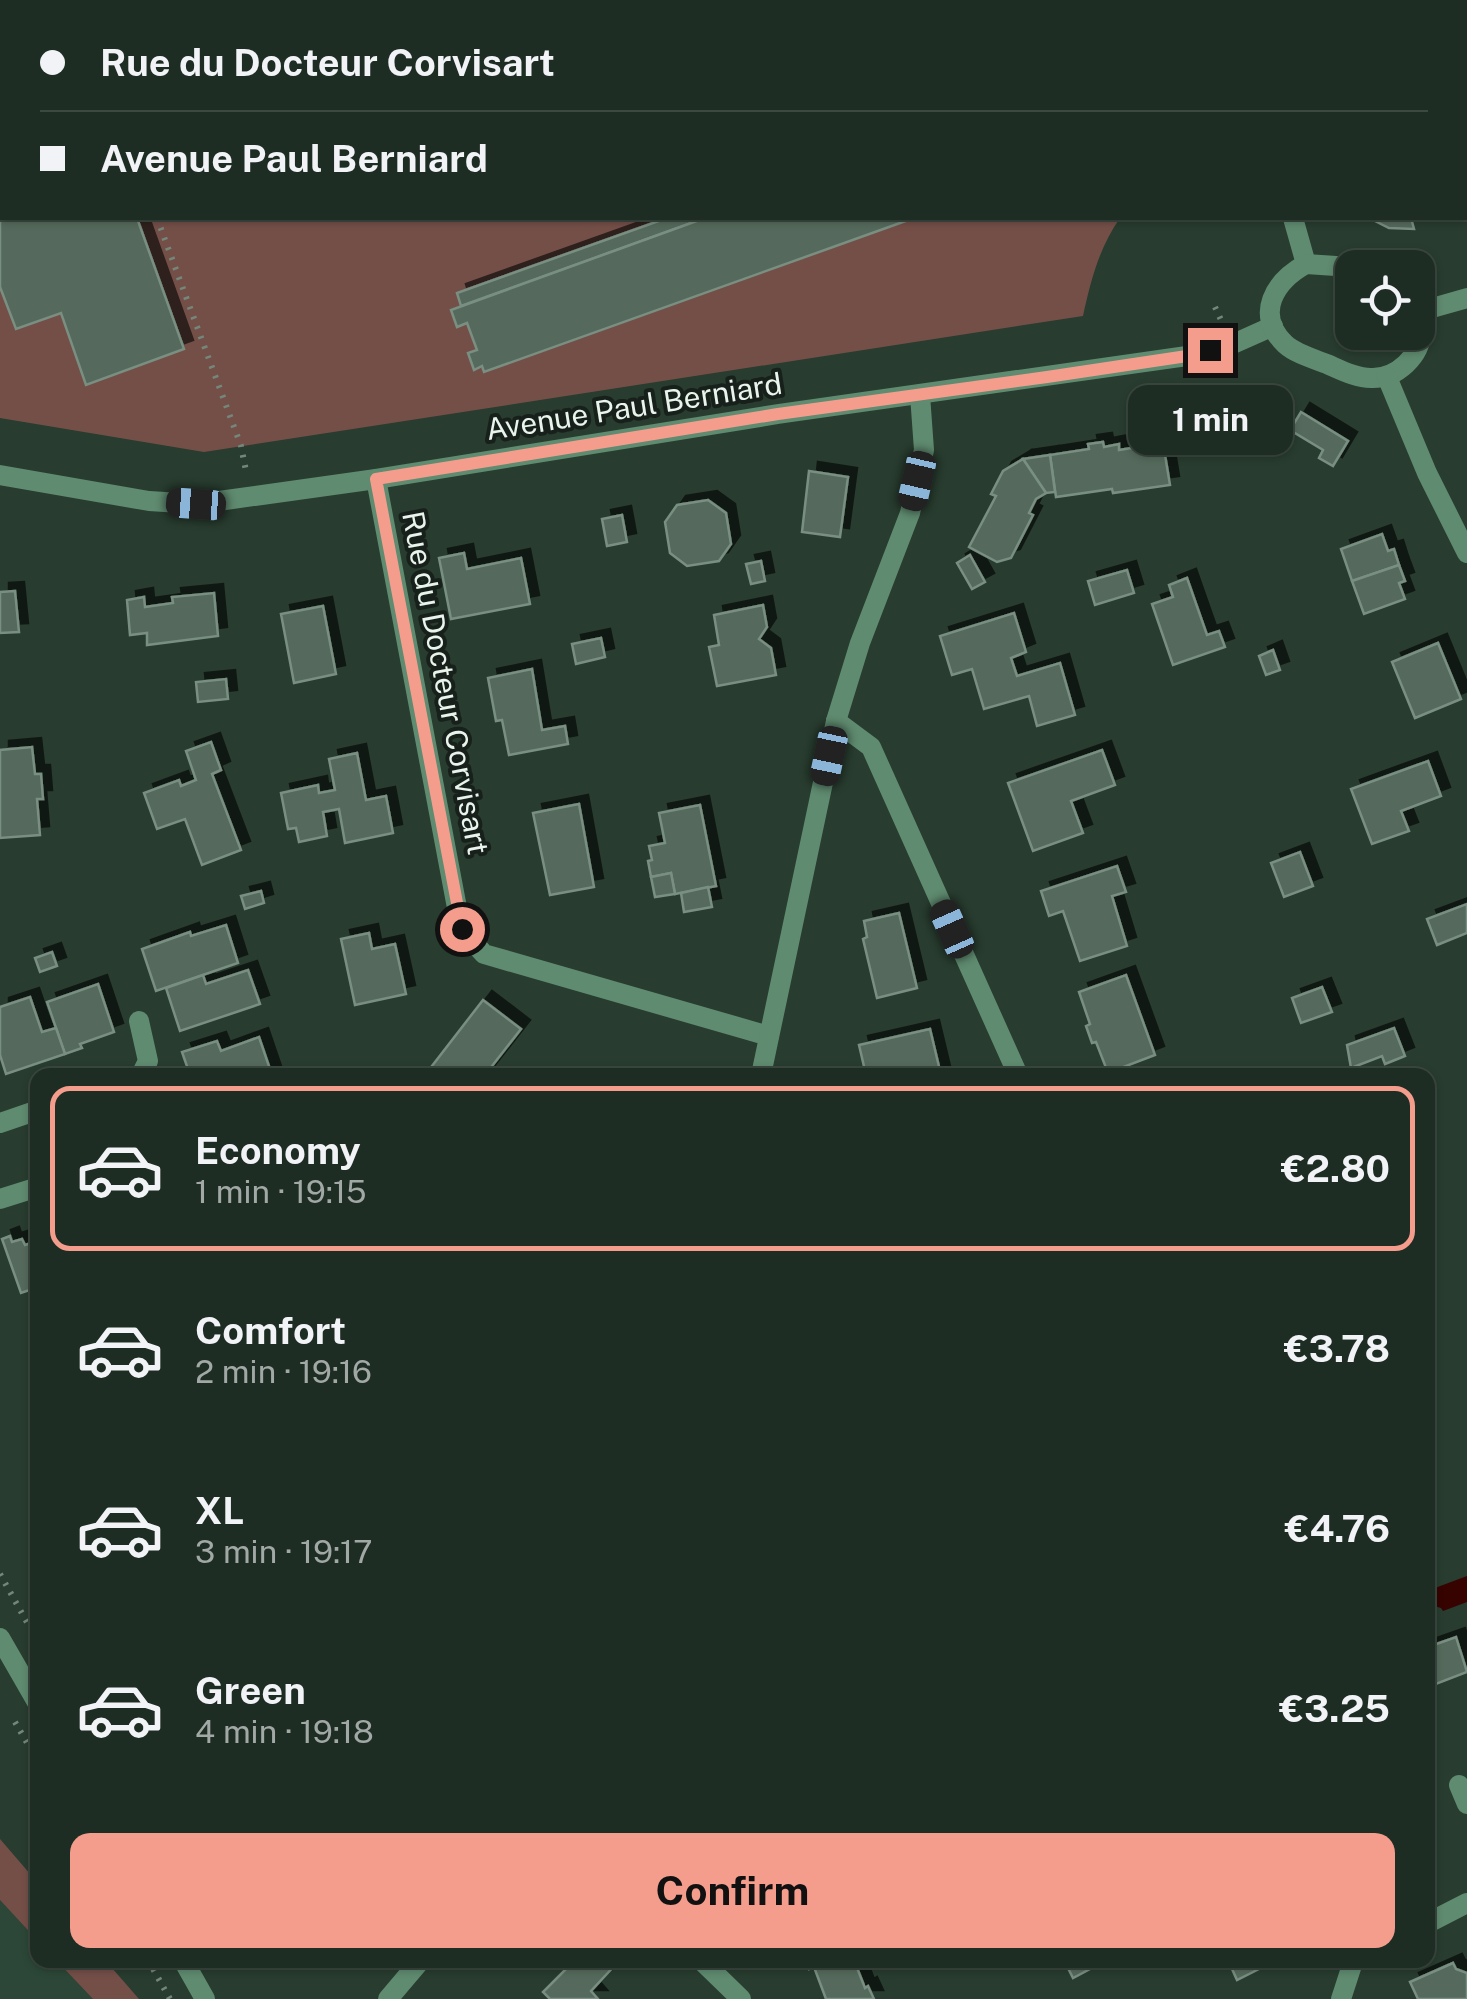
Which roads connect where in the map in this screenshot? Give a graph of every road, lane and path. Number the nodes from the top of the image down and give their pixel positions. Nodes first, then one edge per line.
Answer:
1 (159, 220) edge
2 (1295, 220) edge
3 (1306, 264) junction
4 (1335, 266) edge
5 (1467, 298) edge
6 (1435, 308) edge
7 (1274, 326) junction
8 (1418, 350) edge
9 (1386, 376) junction
10 (920, 395) junction
11 (0, 475) edge
12 (376, 479) junction
13 (252, 498) junction
14 (1467, 552) edge
15 (836, 720) junction
16 (139, 1021) dead end
17 (769, 1036) junction
18 (145, 1068) edge
19 (762, 1068) edge
20 (1015, 1068) edge
21 (30, 1113) edge
22 (0, 1124) edge
23 (30, 1190) edge
24 (0, 1199) edge
25 (0, 1574) edge
26 (30, 1628) edge
27 (0, 1638) edge
28 (30, 1690) edge
29 (10, 1712) dead end
30 (30, 1748) edge
31 (1467, 1903) edge
32 (1435, 1920) edge
33 (153, 1968) edge
34 (188, 1968) edge
35 (414, 1968) edge
36 (710, 1968) edge
37 (1350, 1968) edge
38 (170, 1999) edge
39 (205, 1999) edge
40 (388, 1999) edge
41 (741, 1999) edge
42 (1342, 1999) edge

1 - 13 path
2 - 3 street
3 - 4 street
3 - 7 street
5 - 6 street
7 - 9 street
7 - 10 street, Avenue Paul Berniard
8 - 9 street
9 - 14 street
10 - 12 street, Avenue Paul Berniard
10 - 15 street
11 - 13 street, Avenue Paul Berniard
12 - 13 street, Avenue Paul Berniard
12 - 17 street, Rue du Docteur Corvisart
15 - 17 street
15 - 20 street
16 - 18 street
17 - 19 street
21 - 22 street
23 - 24 street
25 - 26 path
27 - 28 street
29 - 30 path
31 - 32 street
33 - 38 path
34 - 39 street
35 - 40 street
36 - 41 street
37 - 42 street

